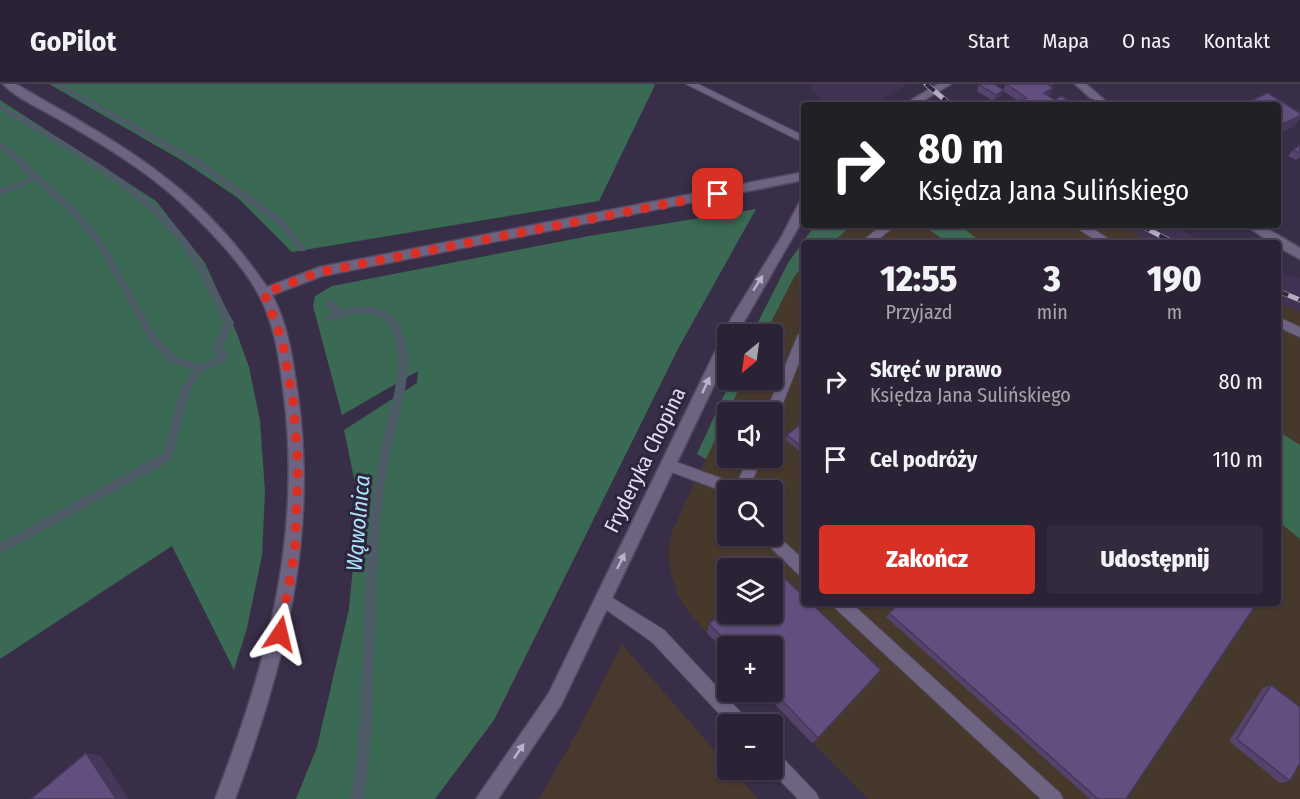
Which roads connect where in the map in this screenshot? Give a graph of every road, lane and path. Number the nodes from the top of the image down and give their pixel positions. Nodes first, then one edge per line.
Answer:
1 (8, 84) edge
2 (691, 84) edge
3 (946, 84) edge
4 (1080, 84) edge
5 (913, 102) edge
6 (1101, 102) edge
7 (801, 139) edge
8 (801, 177) edge
9 (801, 211) edge
10 (886, 228) edge
11 (1083, 228) edge
12 (1256, 228) edge
13 (870, 240) edge
14 (1104, 240) edge
15 (1276, 240) edge
16 (1281, 243) edge
17 (1300, 254) edge
18 (264, 293) junction
19 (1281, 323) edge
20 (735, 324) edge
21 (1300, 332) edge
22 (801, 342) edge
23 (717, 363) edge
24 (777, 402) edge
25 (668, 465) junction
26 (717, 482) edge
27 (779, 546) edge
28 (801, 567) edge
29 (603, 599) junction
30 (843, 606) edge
31 (731, 714) edge
32 (783, 771) edge
33 (225, 799) edge
34 (486, 799) edge
35 (810, 799) edge
36 (1054, 799) edge

1 - 18 street
2 - 7 lane
3 - 5 street
4 - 6 street
8 - 18 street
20 -> 9 street
10 - 13 lane
11 - 14 lane
12 - 15 street
16 - 17 street
18 - 33 street
19 - 21 lane
22 - 24 lane
25 -> 23 street, Fryderyka Chopina
25 - 26 lane
29 -> 25 street, Fryderyka Chopina
27 - 28 lane
29 - 31 lane
34 -> 29 street, Fryderyka Chopina
30 - 36 lane
32 - 35 lane

